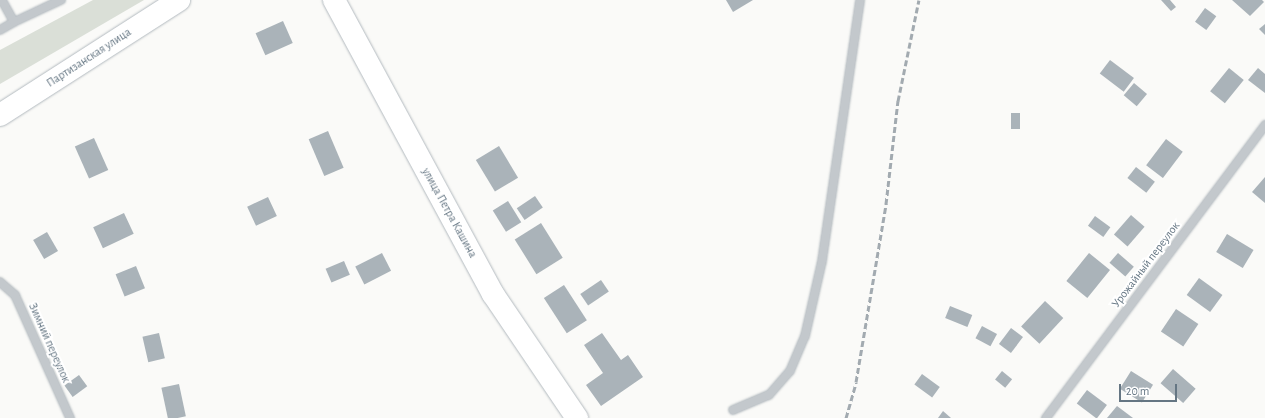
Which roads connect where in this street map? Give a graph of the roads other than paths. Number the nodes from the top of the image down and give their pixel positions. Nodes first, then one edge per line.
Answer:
1 (2, 0) edge
2 (61, 0) edge
3 (179, 0) edge
4 (334, 0) edge
5 (860, 0) edge
6 (14, 22) junction
7 (0, 30) edge
8 (0, 115) edge
9 (1265, 125) edge
10 (0, 282) edge
11 (733, 410) dead end
12 (70, 418) edge
13 (577, 418) edge
14 (1046, 418) edge

1 - 6 lane
2 - 6 lane
3 - 8 main road, Партизанская улица
4 - 13 main road, улица Петра Кашина
5 - 11 lane
6 - 7 lane
9 - 14 lane, Урожайный переулок
10 - 12 lane, Зимний переулок

